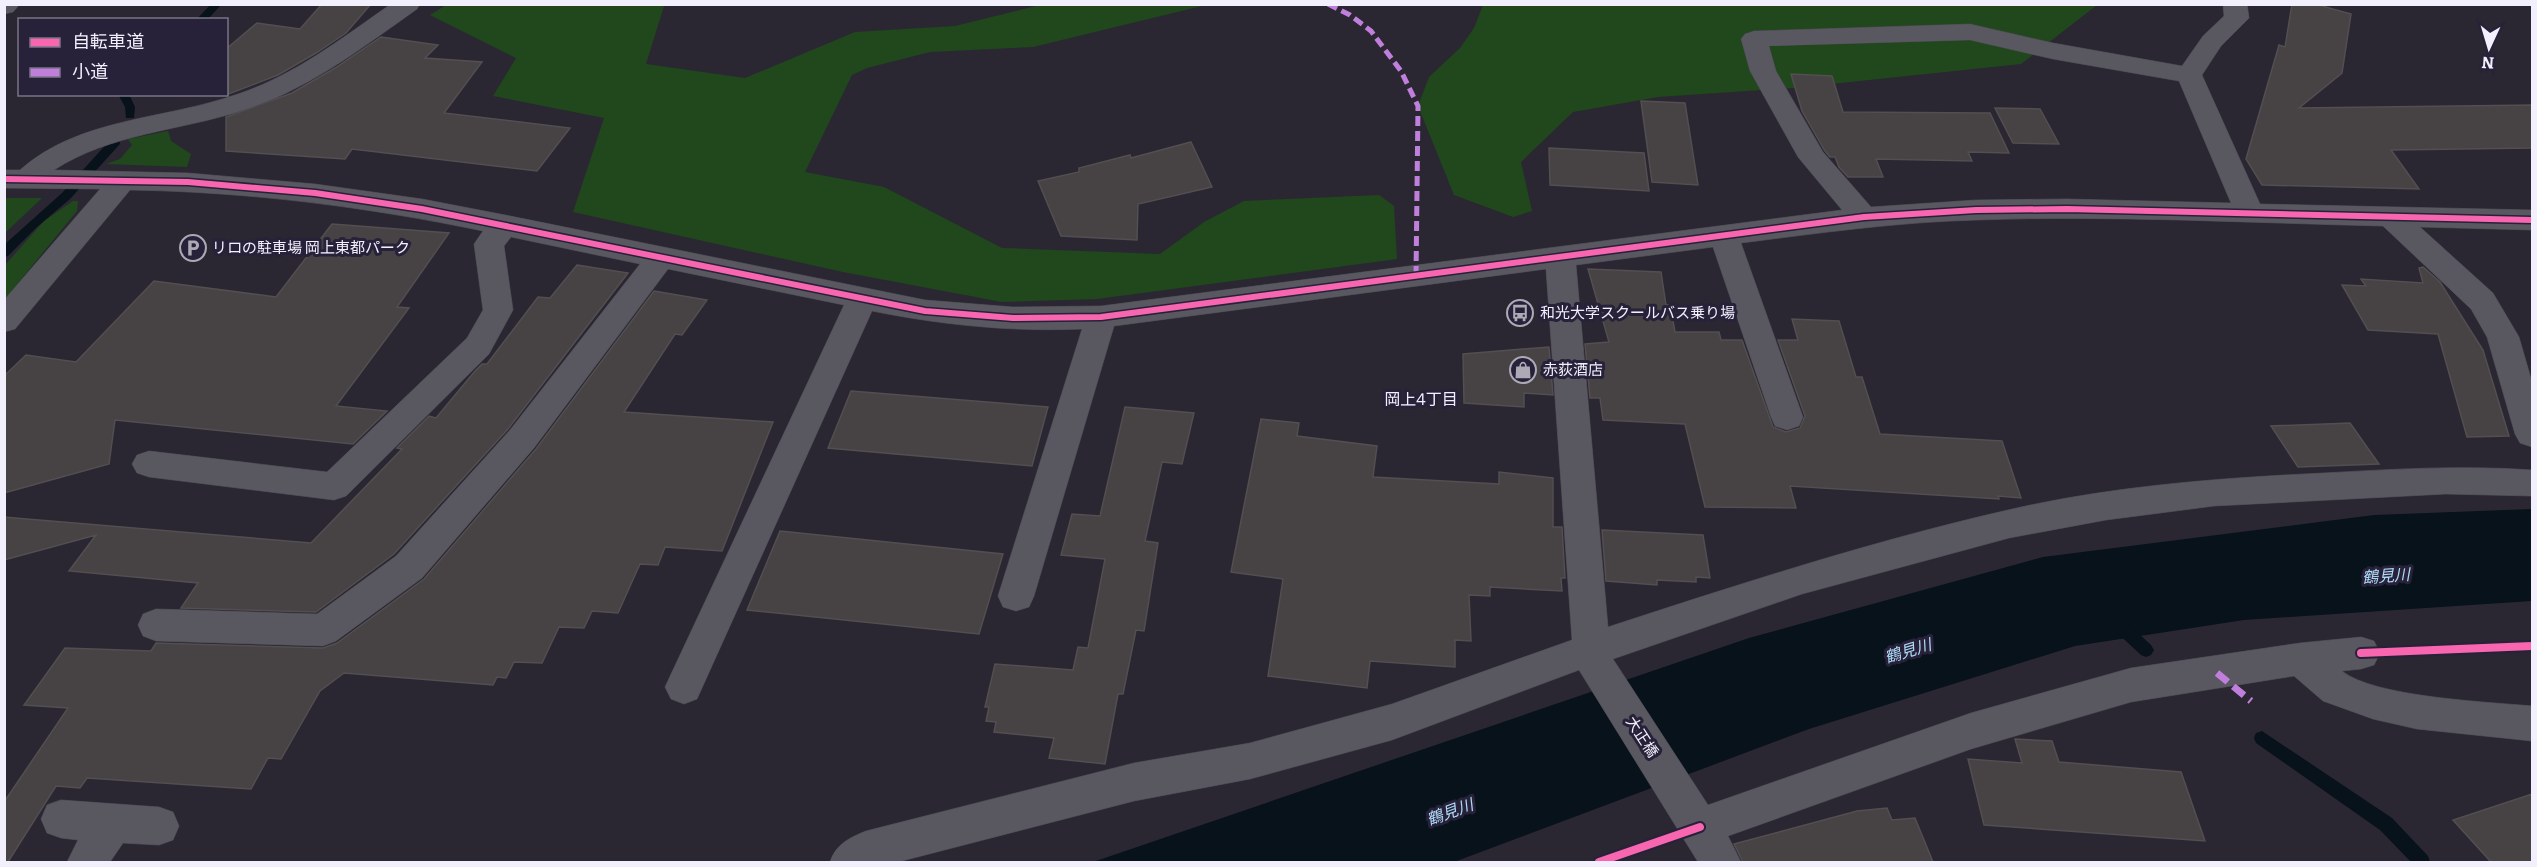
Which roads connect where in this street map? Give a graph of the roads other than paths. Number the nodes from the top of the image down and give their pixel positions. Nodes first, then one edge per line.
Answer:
1 (408, 4) edge
2 (2235, 4) edge
3 (2189, 75) junction
4 (16, 179) edge
5 (110, 180) junction
6 (2250, 213) junction
7 (1864, 217) junction
8 (2393, 219) junction
9 (2532, 220) edge
10 (505, 225) junction
11 (1724, 236) junction
12 (1560, 257) junction
13 (661, 258) junction
14 (863, 298) junction
15 (1101, 317) junction
16 (4, 321) edge
17 (1786, 417) dead end
18 (2532, 434) edge
19 (149, 464) dead end
20 (2532, 483) edge
21 (1016, 596) dead end
22 (156, 625) dead end
23 (2361, 653) dead end
24 (1594, 657) junction
25 (2300, 659) junction
26 (684, 687) dead end
27 (2532, 724) edge
28 (1694, 817) junction
29 (61, 819) dead end
30 (112, 823) junction
31 (159, 826) dead end
32 (87, 862) edge
33 (850, 862) edge
34 (1721, 862) edge

1 - 4 street
2 - 3 street
3 - 6 street
3 - 7 street
4 - 5 street
5 - 10 street
5 - 16 street
6 - 7 street
6 - 8 street
7 - 11 street
8 - 9 street
8 - 18 street
10 - 13 street
10 - 19 street
11 - 12 street
11 - 17 street
12 - 15 street
12 - 24 street
13 - 14 street
13 - 22 street
14 - 15 street
14 - 26 street
15 - 21 street
20 - 24 street
23 - 25 street
24 - 28 street, 大正橋
24 - 33 street
25 - 27 street
25 - 28 street
28 - 34 street, 大正橋
29 - 30 street
30 - 31 street
30 - 32 street

